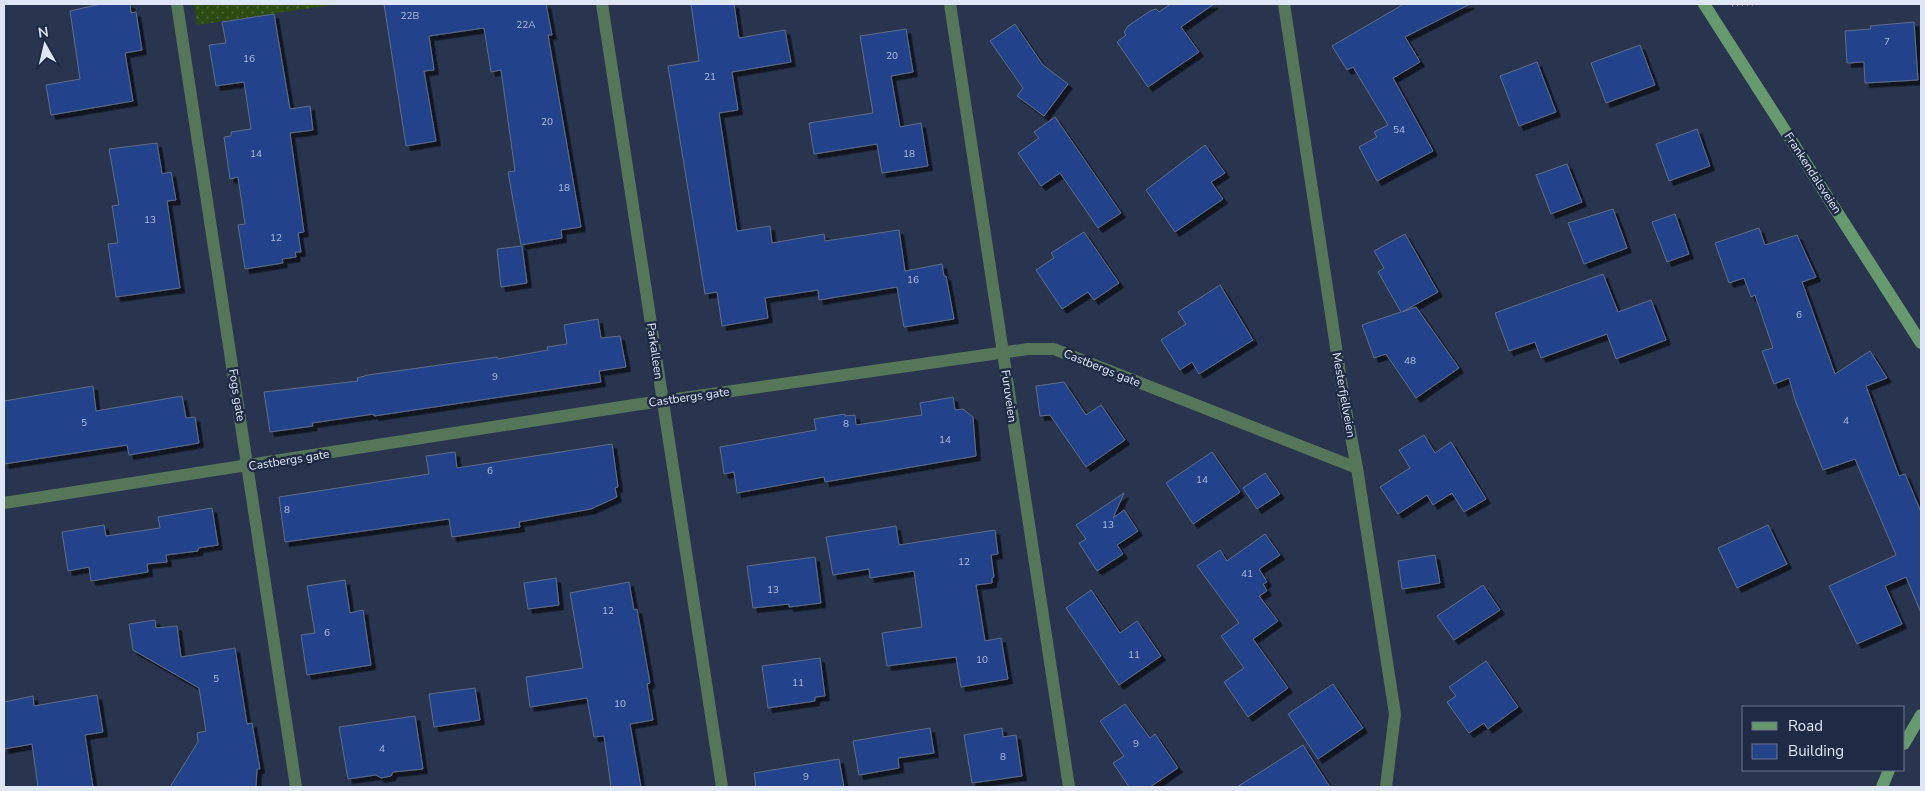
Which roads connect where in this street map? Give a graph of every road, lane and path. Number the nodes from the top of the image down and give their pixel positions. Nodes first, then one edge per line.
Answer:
1 (177, 4) edge
2 (602, 4) edge
3 (950, 4) edge
4 (1284, 4) edge
5 (1704, 4) edge
6 (1755, 4) edge
7 (1732, 5) edge
8 (1921, 343) edge
9 (1003, 352) junction
10 (662, 401) junction
11 (247, 466) junction
12 (1357, 468) junction
13 (4, 504) edge
14 (1921, 715) edge
15 (1905, 742) edge
16 (1889, 771) edge
17 (296, 787) edge
18 (722, 787) edge
19 (1069, 787) edge
20 (1386, 787) edge
21 (1882, 787) edge

1 - 11 street, Fogs gate
2 - 10 street, Parkalleen
3 - 9 street, Furuveien
4 - 12 street, Mesterfjellveien
5 - 8 main road, Frankendalsveien
6 - 7 path
9 - 10 street, Castbergs gate
9 - 12 street, Castbergs gate
9 - 19 street, Furuveien
10 - 11 street, Castbergs gate
10 - 18 street, Parkalleen
11 - 13 street, Castbergs gate
11 - 17 street, Fogs gate
12 - 20 street, Mesterfjellveien
14 - 15 main road
16 - 21 main road

